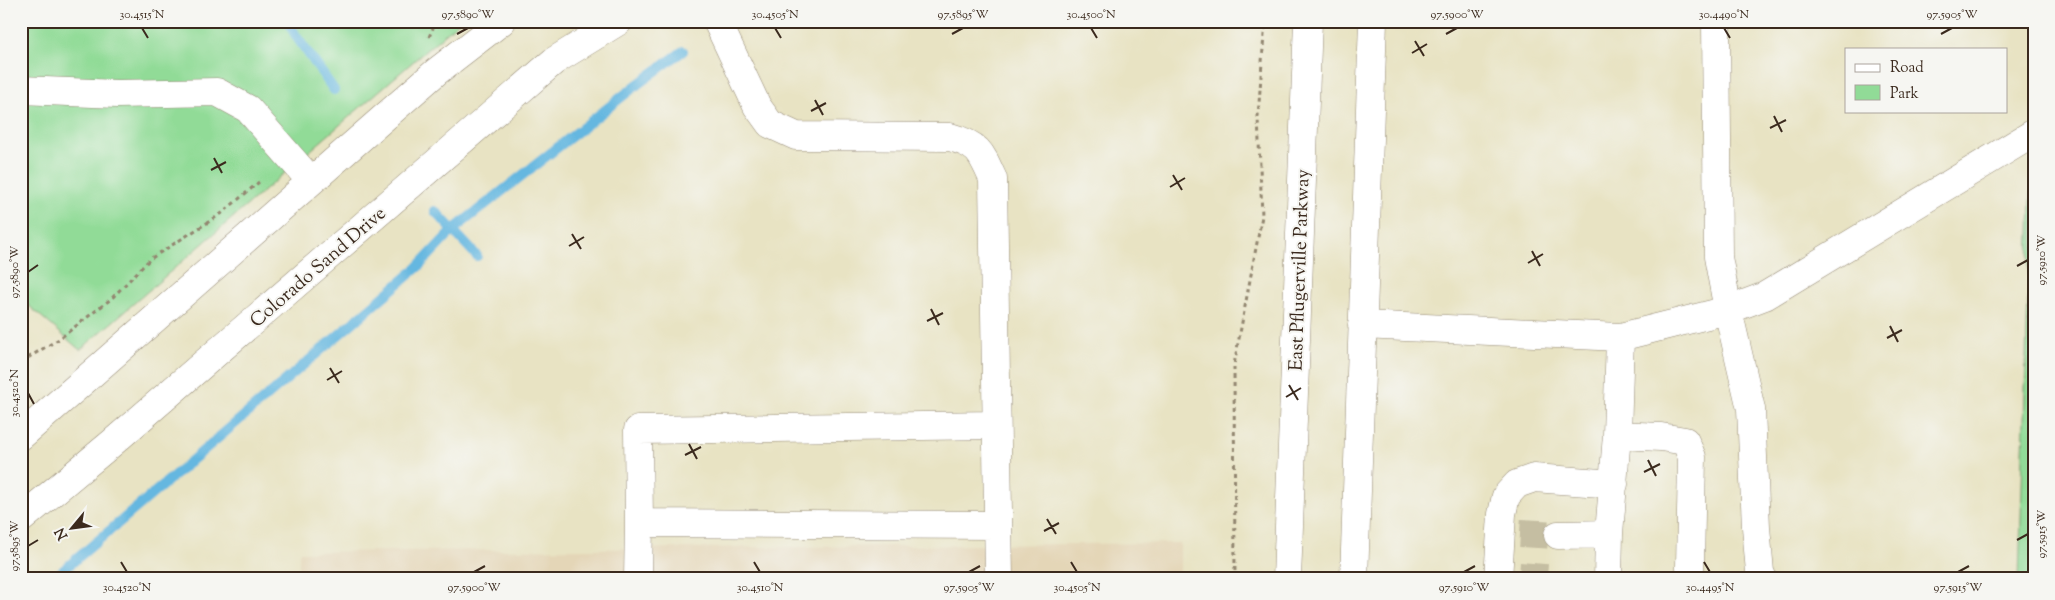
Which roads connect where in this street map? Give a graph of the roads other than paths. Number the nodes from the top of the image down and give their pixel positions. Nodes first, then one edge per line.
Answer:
1 (502, 21) edge
2 (619, 21) edge
3 (717, 21) edge
4 (1308, 21) edge
5 (1373, 21) edge
6 (1716, 21) edge
7 (21, 90) edge
8 (2034, 134) edge
9 (311, 181) junction
10 (1728, 310) junction
11 (1362, 325) junction
12 (1620, 337) junction
13 (996, 425) junction
14 (1617, 435) junction
15 (21, 436) edge
16 (1614, 484) junction
17 (21, 519) edge
18 (638, 523) junction
19 (997, 525) junction
20 (1609, 534) junction
21 (1558, 535) tunnel mouth
22 (1690, 568) dead end
23 (1505, 577) edge
24 (638, 579) edge
25 (999, 579) edge
26 (1287, 579) edge
27 (1354, 579) edge
28 (1608, 579) edge
29 (1763, 579) edge

1 - 9 street
2 - 17 street, Colorado Sand Drive
3 - 13 street
4 - 26 street, East Pflugerville Parkway
5 - 11 street
6 - 10 street
7 - 9 street
8 - 10 street
9 - 15 street
10 - 12 street
10 - 29 street
11 - 12 street
11 - 27 street
12 - 14 street
13 - 18 street
13 - 19 street
14 - 16 street
14 - 22 street
16 - 20 street
16 - 23 street
18 - 19 street
18 - 24 street
19 - 25 street
20 - 21 street
20 - 28 street

